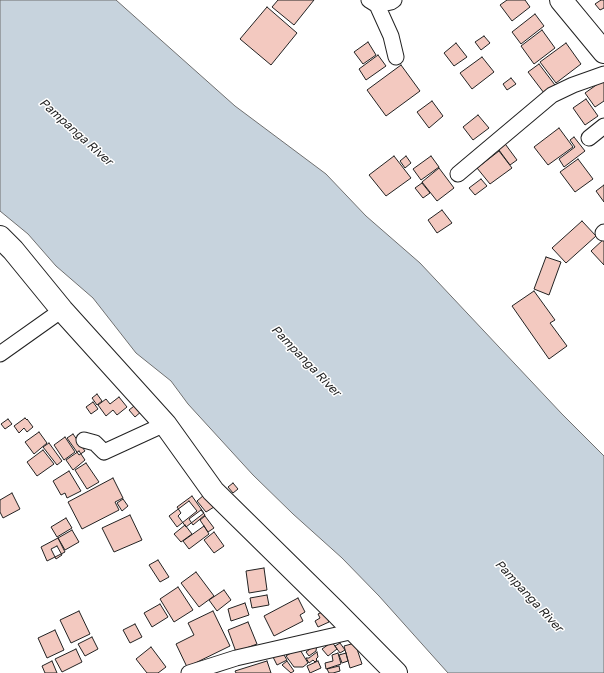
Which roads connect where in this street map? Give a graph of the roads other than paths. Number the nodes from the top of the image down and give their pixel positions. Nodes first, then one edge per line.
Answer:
1 (394, 0) edge
2 (561, 0) edge
3 (373, 2) edge
4 (604, 52) edge
5 (396, 57) dead end
6 (604, 74) edge
7 (604, 126) edge
8 (589, 138) dead end
9 (458, 174) dead end
10 (0, 237) edge
11 (62, 310) junction
12 (0, 354) edge
13 (165, 424) junction
14 (84, 440) dead end
15 (354, 630) junction
16 (189, 673) edge
17 (396, 673) edge

1 - 3 street
2 - 4 street
3 - 5 street
6 - 9 street
7 - 8 street
10 - 11 street
11 - 12 street
11 - 13 street
13 - 14 street
13 - 15 street
15 - 16 street
15 - 17 street

